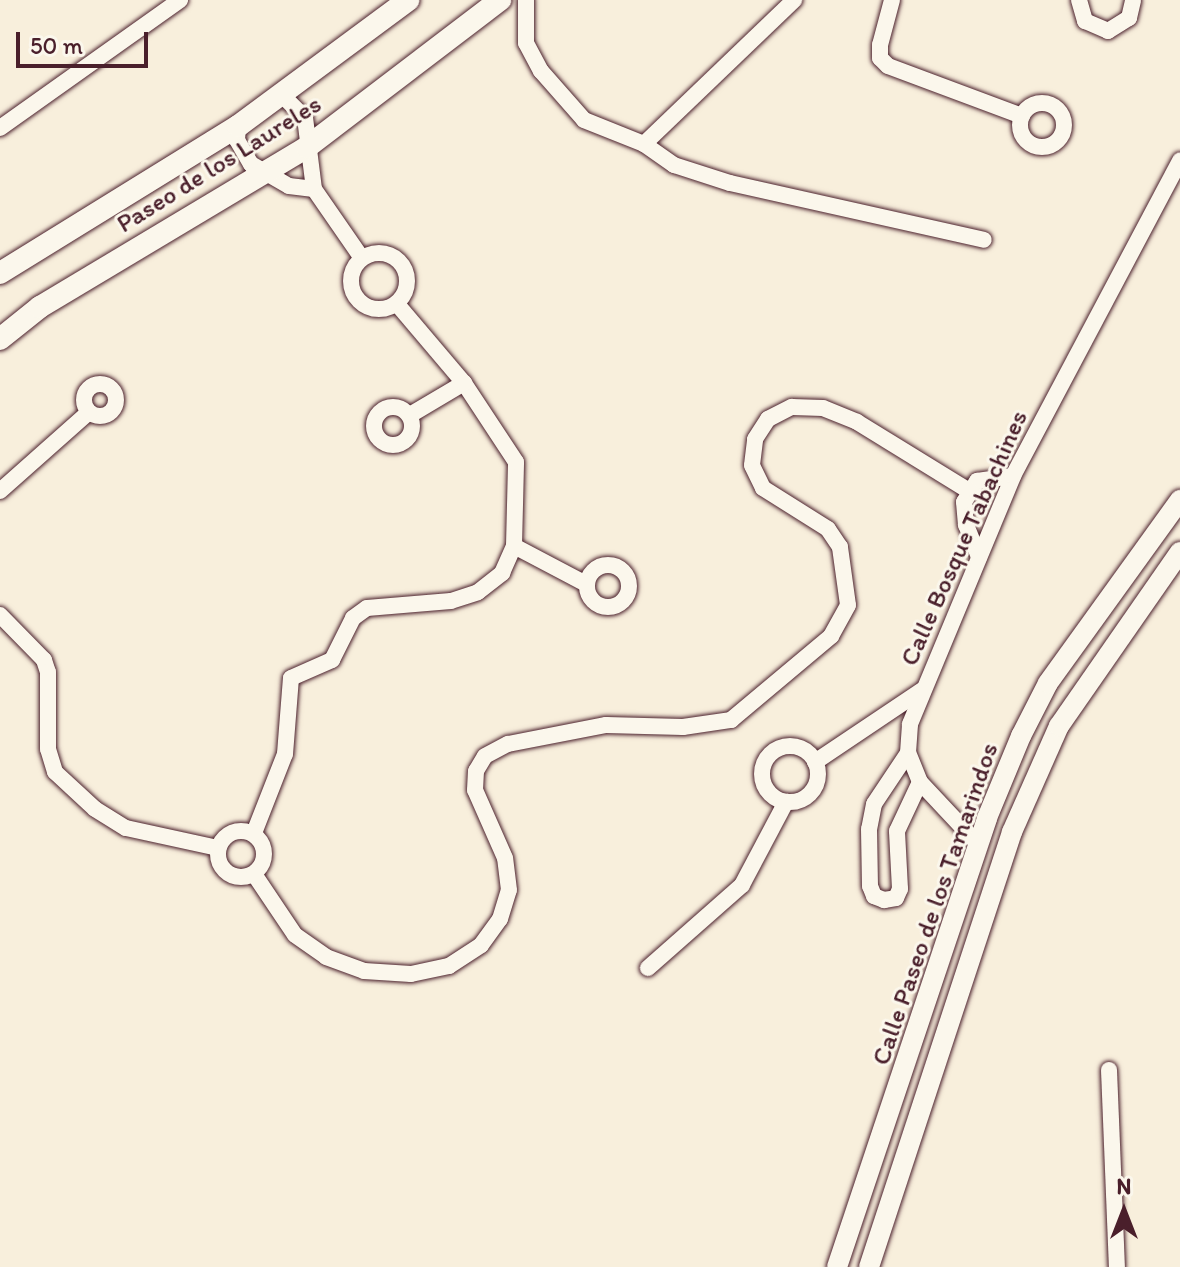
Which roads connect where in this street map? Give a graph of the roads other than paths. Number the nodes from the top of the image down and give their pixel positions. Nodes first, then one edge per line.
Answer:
1 (180, 0) edge
2 (408, 0) edge
3 (500, 0) edge
4 (526, 0) edge
5 (794, 0) edge
6 (892, 0) edge
7 (1079, 0) edge
8 (1133, 0) edge
9 (283, 96) junction
10 (1022, 116) dead end
11 (238, 126) junction
12 (0, 128) edge
13 (644, 144) junction
14 (307, 147) junction
15 (1180, 160) edge
16 (266, 173) junction
17 (314, 189) junction
18 (984, 240) dead end
19 (361, 257) junction
20 (0, 273) edge
21 (397, 304) junction
22 (0, 339) edge
23 (464, 383) junction
24 (89, 412) dead end
25 (410, 415) dead end
26 (1013, 476) junction
27 (0, 491) edge
28 (969, 491) junction
29 (1180, 500) edge
30 (514, 546) junction
31 (1180, 552) edge
32 (979, 557) junction
33 (586, 584) dead end
34 (0, 615) edge
35 (922, 690) junction
36 (908, 753) junction
37 (815, 762) junction
38 (920, 782) junction
39 (786, 802) junction
40 (254, 833) junction
41 (978, 844) junction
42 (218, 848) junction
43 (254, 874) junction
44 (648, 968) dead end
45 (1109, 1070) dead end
46 (892, 1109) junction
47 (921, 1119) junction
48 (837, 1267) edge
49 (869, 1267) edge
50 (1117, 1267) edge

1 - 12 street
2 - 9 main road, Paseo de los Laureles
3 - 14 main road, Paseo de los Laureles
4 - 13 street
5 - 13 street
6 - 10 street
7 - 8 street
9 - 11 main road, Paseo de los Laureles
9 - 14 street
11 - 16 street
11 - 20 main road, Paseo de los Laureles
13 - 18 street
14 - 16 main road, Paseo de los Laureles
14 - 17 street
15 - 26 street, Calle Bosque Tabachines
16 - 17 street
16 - 22 main road, Paseo de los Laureles
17 - 19 street
19 - 21 street
19 - 21 street
21 - 23 street
23 - 25 street
23 - 30 street
24 - 27 street
26 - 28 street
26 - 32 street, Calle Bosque Tabachines
28 - 32 street
28 - 43 street
29 - 41 street, Calle Paseo de los Tamarindos
30 - 33 street
30 - 40 street
31 - 47 street, Calle Paseo de los Tamarindos
32 - 35 street, Calle Bosque Tabachines
34 - 42 street
35 - 36 street, Calle Bosque Tabachines
35 - 37 street
36 - 38 street
36 - 38 street
37 - 39 street
37 - 39 street
38 - 41 street
39 - 44 street
40 - 42 street
40 - 43 street
41 - 46 street, Calle Paseo de los Tamarindos
42 - 43 street
45 - 50 street
46 - 47 street
46 - 48 street, Calle Paseo de los Tamarindos
47 - 49 street, Calle Paseo de los Tamarindos

